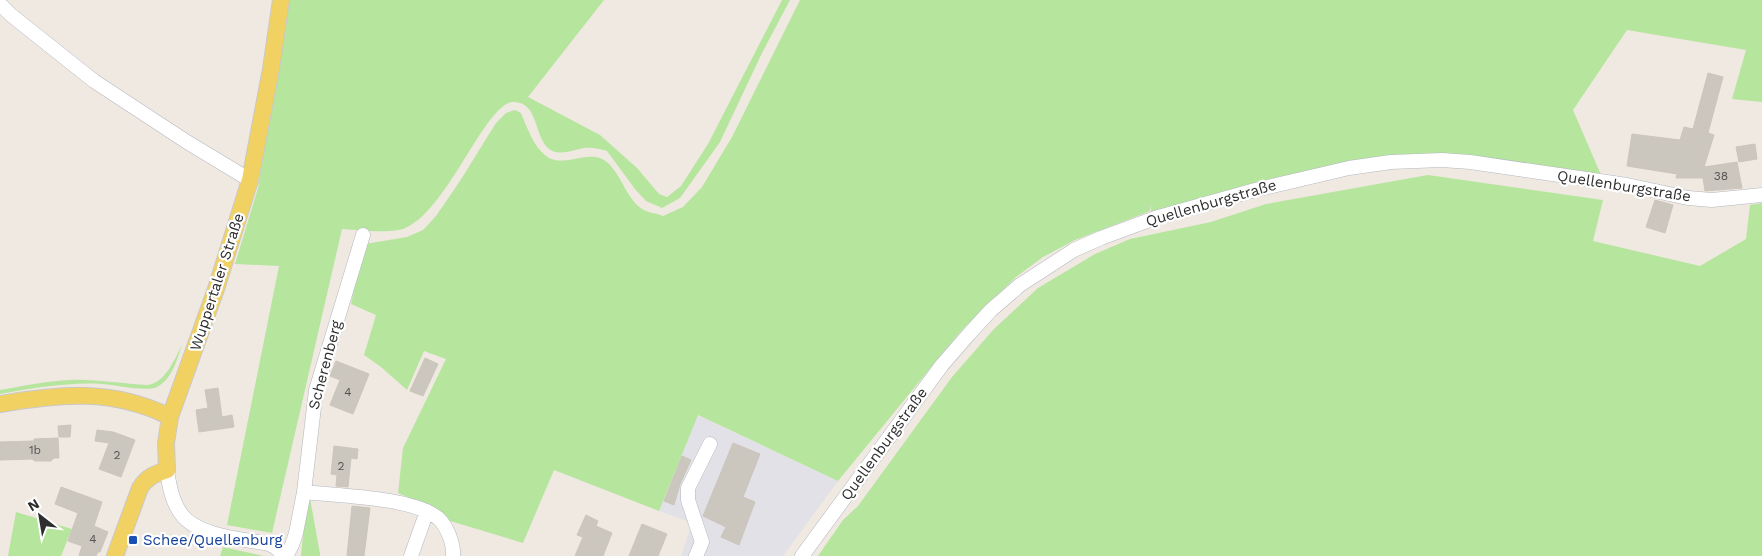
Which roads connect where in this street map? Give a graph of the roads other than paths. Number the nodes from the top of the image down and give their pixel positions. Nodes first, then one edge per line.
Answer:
1 (280, 0) edge
2 (0, 4) edge
3 (250, 180) junction
4 (1762, 195) edge
5 (363, 235) dead end
6 (0, 404) edge
7 (170, 417) junction
8 (710, 444) dead end
9 (166, 470) junction
10 (304, 492) junction
11 (427, 511) junction
12 (115, 556) edge
13 (285, 556) edge
14 (411, 556) edge
15 (453, 556) edge
16 (696, 556) edge
17 (802, 556) edge

1 - 3 main road, Wuppertaler Straße
2 - 3 street
3 - 7 main road, Wuppertaler Straße
4 - 17 street, Quellenburgstraße
5 - 10 street, Scherenberg
6 - 7 main road
7 - 9 main road, Wuppertaler Straße
8 - 16 street
9 - 12 main road
9 - 13 street, Wuppertaler Straße
10 - 11 street
10 - 13 street, Scherenberg
11 - 14 street
11 - 15 street

